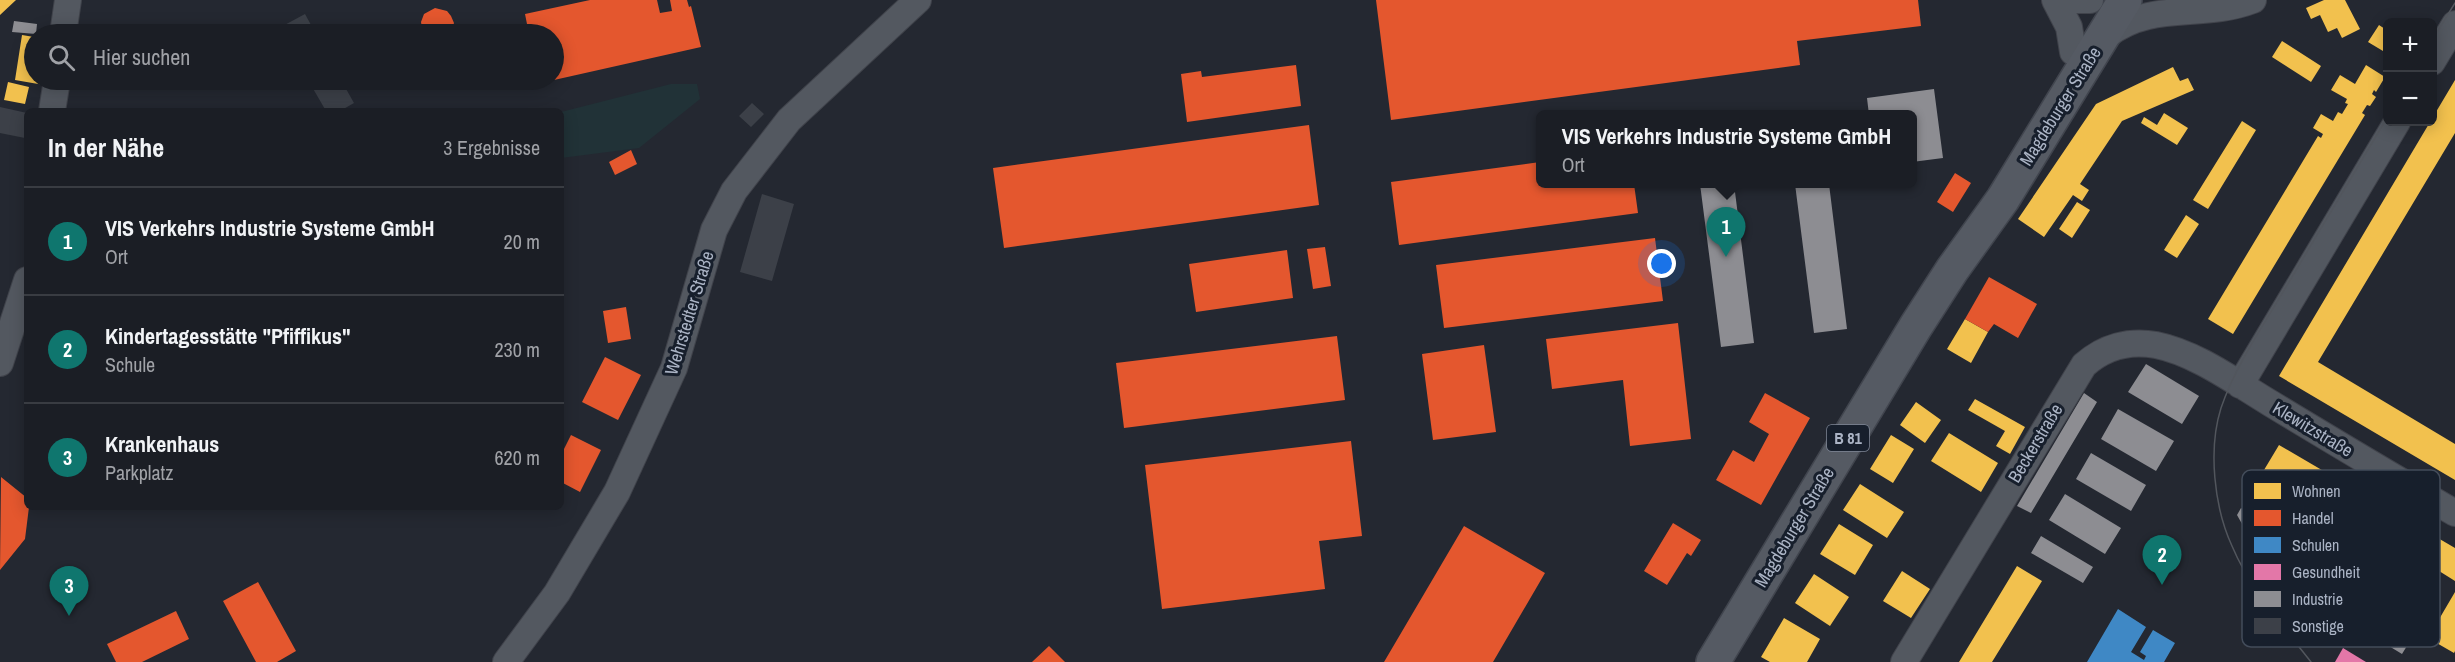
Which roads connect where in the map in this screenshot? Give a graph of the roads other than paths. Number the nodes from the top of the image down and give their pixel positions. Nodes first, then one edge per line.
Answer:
1 (68, 0) edge
2 (918, 0) edge
3 (2055, 0) edge
4 (2065, 0) edge
5 (2090, 0) edge
6 (2104, 0) edge
7 (2125, 0) edge
8 (2253, 0) edge
9 (2178, 4) edge
10 (64, 24) edge
11 (2455, 24) edge
12 (2086, 46) junction
13 (2437, 55) edge
14 (55, 90) edge
15 (52, 108) edge
16 (2395, 126) edge
17 (24, 289) edge
18 (0, 363) edge
19 (2236, 382) junction
20 (2383, 470) edge
21 (2440, 504) edge
22 (2455, 513) edge
23 (506, 662) edge
24 (1713, 662) edge
25 (1904, 662) edge

1 - 10 street
2 - 23 street, Wehrstedter Straße
3 - 12 street
4 - 5 street
6 - 12 main road, Magdeburger Straße / B 81
7 - 12 main road, Magdeburger Straße / B 81
8 - 9 street
9 - 12 street
11 - 13 street
12 - 24 main road, Magdeburger Straße / B 81
14 - 15 street
16 - 19 street
17 - 18 street
19 - 20 street, Klewitzstraße
19 - 25 street, Beckerstraße
21 - 22 street, Klewitzstraße

